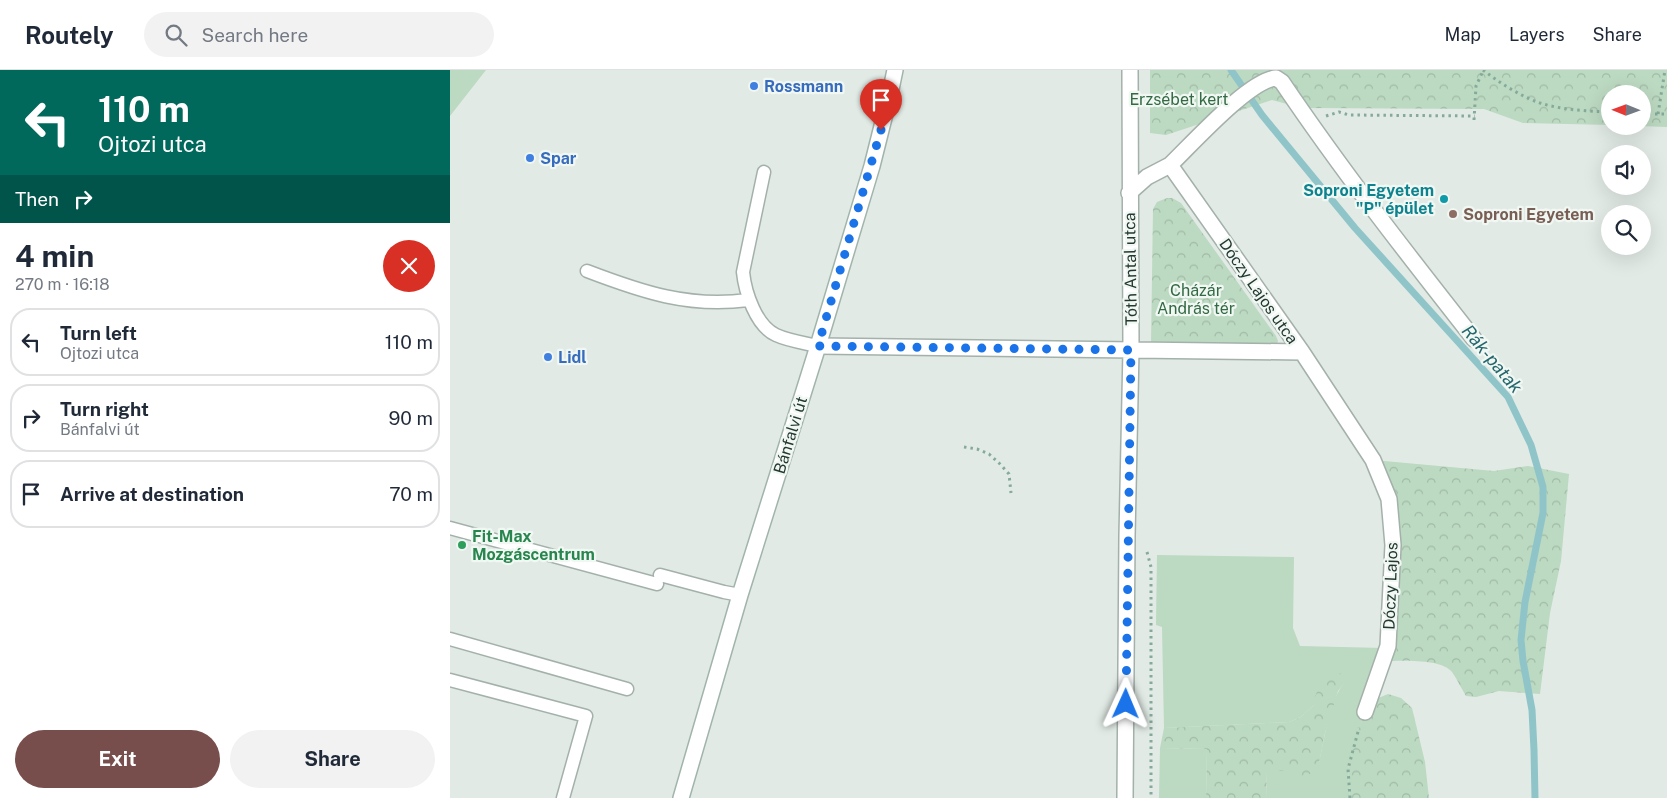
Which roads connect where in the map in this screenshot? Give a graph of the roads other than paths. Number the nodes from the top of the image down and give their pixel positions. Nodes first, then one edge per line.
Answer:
1 (895, 70) edge
2 (1130, 70) edge
3 (1170, 165) junction
4 (764, 172) dead end
5 (1129, 193) junction
6 (587, 271) dead end
7 (748, 300) junction
8 (1474, 339) dead end
9 (818, 346) junction
10 (1138, 350) junction
11 (1302, 352) junction
12 (1373, 460) joint
13 (450, 528) edge
14 (740, 595) junction
15 (450, 638) edge
16 (450, 680) edge
17 (627, 689) dead end
18 (1365, 712) road end
19 (563, 798) edge
20 (681, 798) edge
21 (1125, 798) edge

1 - 9 street, Bánfalvi út
2 - 5 street, Tóth Antal utca
3 - 5 street
3 - 8 street
3 - 11 street, Dóczy Lajos utca
4 - 7 lane
5 - 10 street, Tóth Antal utca
6 - 7 lane
7 - 9 lane
9 - 10 street
9 - 14 street, Bánfalvi út
10 - 11 street
10 - 21 street, Tóth Antal utca
11 - 12 street, Dóczy Lajos utca
12 - 18 street, Dóczy Lajos
13 - 14 lane
14 - 20 street, Bánfalvi út
15 - 17 lane
16 - 19 lane

